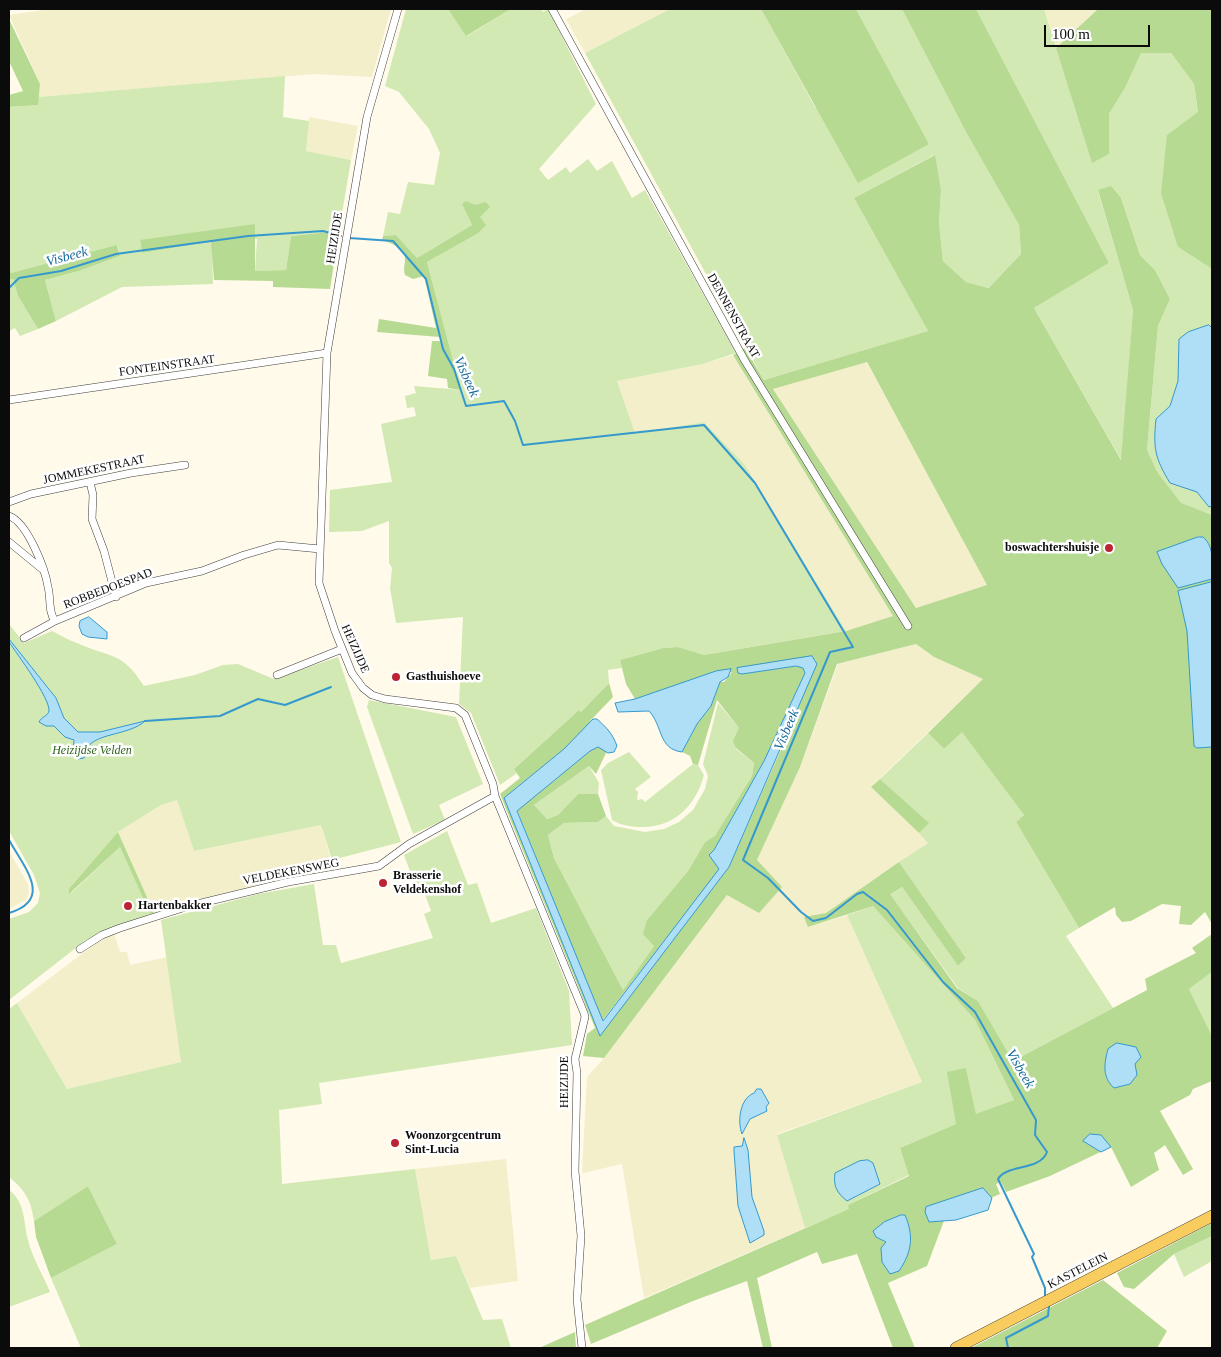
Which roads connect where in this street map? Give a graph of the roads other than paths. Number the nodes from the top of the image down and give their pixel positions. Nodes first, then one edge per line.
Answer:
1 (398, 9) edge
2 (552, 9) edge
3 (327, 353) junction
4 (9, 400) edge
5 (185, 465) dead end
6 (90, 482) junction
7 (9, 502) edge
8 (9, 516) edge
9 (9, 542) edge
10 (320, 548) junction
11 (44, 571) junction
12 (116, 597) junction
13 (55, 622) junction
14 (908, 626) dead end
15 (24, 638) dead end
16 (342, 649) junction
17 (278, 675) dead end
18 (495, 796) junction
19 (80, 949) dead end
20 (1212, 1216) edge
21 (582, 1348) edge
22 (956, 1348) edge

1 - 3 street, HEIZIJDE
2 - 14 street, DENNENSTRAAT
3 - 4 street, FONTEINSTRAAT
3 - 10 street, HEIZIJDE
5 - 6 street, JOMMEKESTRAAT
6 - 7 street, JOMMEKESTRAAT
6 - 12 street
8 - 11 street
9 - 11 street
10 - 12 street, ROBBEDOESPAD
10 - 16 street, HEIZIJDE
11 - 13 street
12 - 13 street, ROBBEDOESPAD
13 - 15 street, ROBBEDOESPAD
16 - 17 street
16 - 18 street, HEIZIJDE
18 - 19 street, VELDEKENSWEG
18 - 21 street, HEIZIJDE
20 - 22 main road, KASTELEIN

